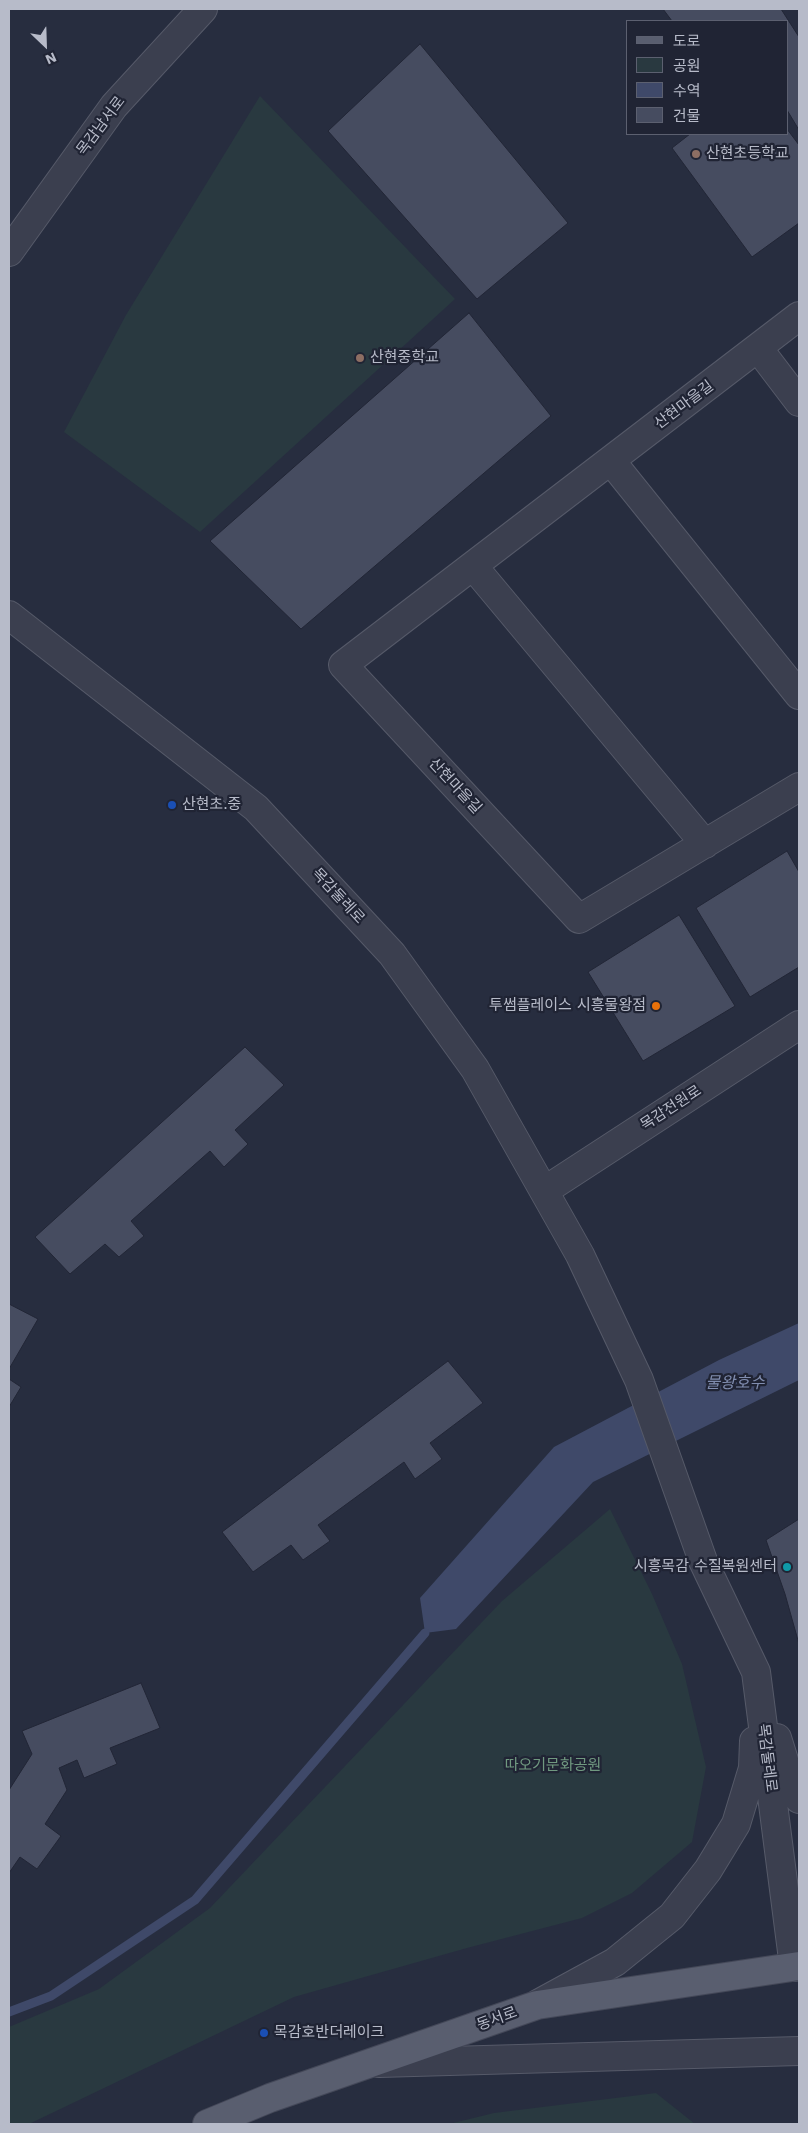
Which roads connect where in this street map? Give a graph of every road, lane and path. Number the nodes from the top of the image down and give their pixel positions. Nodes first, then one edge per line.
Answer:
1 (203, 9) edge
2 (9, 252) edge
3 (799, 316) edge
4 (758, 348) junction
5 (799, 402) edge
6 (611, 461) junction
7 (473, 566) junction
8 (9, 615) edge
9 (799, 695) edge
10 (799, 787) edge
11 (704, 844) junction
12 (799, 1026) edge
13 (544, 1191) junction
14 (756, 1672) junction
15 (799, 1799) edge
16 (796, 1967) edge
17 (537, 2005) junction
18 (799, 2051) edge
19 (372, 2063) junction
20 (207, 2124) edge

1 - 2 street, 목감남서로
3 - 4 street, 산현마을길
4 - 5 street
4 - 6 street, 산현마을길
6 - 7 street, 산현마을길
6 - 9 street
7 - 11 street
7 - 11 street, 산현마을길
8 - 13 street, 목감둘레로
10 - 11 street, 산현마을길
12 - 13 street, 목감전원로
13 - 14 street, 목감둘레로
14 - 15 street
14 - 16 street, 목감둘레로
14 - 17 street
16 - 17 main road, 동서로
17 - 19 main road, 동서로
18 - 19 street
19 - 20 main road, 동서로

